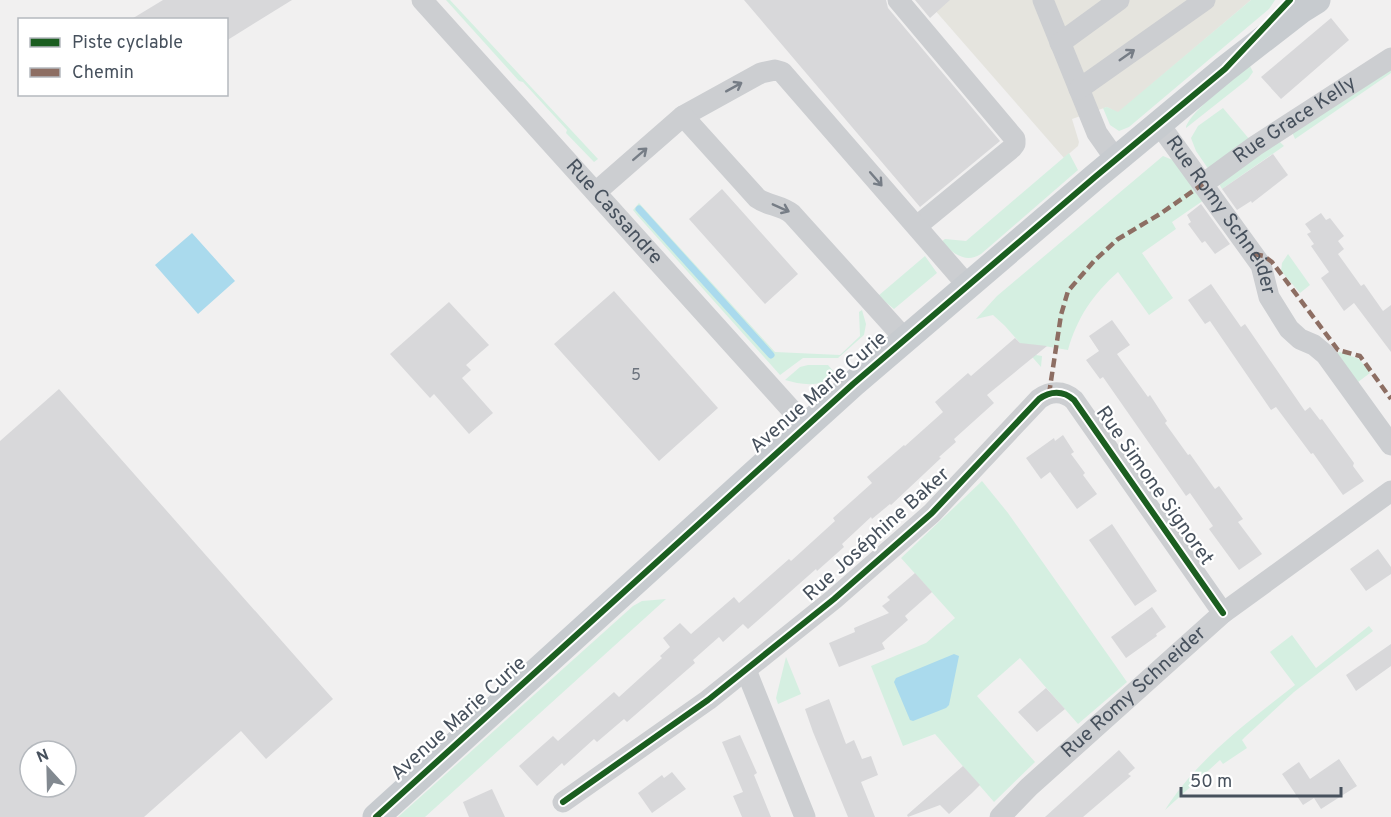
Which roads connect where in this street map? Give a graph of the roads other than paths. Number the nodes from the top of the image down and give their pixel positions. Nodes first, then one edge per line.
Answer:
1 (422, 0) edge
2 (898, 0) edge
3 (1042, 0) edge
4 (1119, 0) edge
5 (1204, 0) edge
6 (1290, 0) edge
7 (1317, 0) edge
8 (1060, 43) junction
9 (1391, 58) edge
10 (1225, 69) junction
11 (1079, 89) junction
12 (683, 116) junction
13 (1159, 124) junction
14 (1116, 160) junction
15 (1203, 184) junction
16 (596, 192) junction
17 (917, 226) junction
18 (968, 285) junction
19 (905, 339) junction
20 (1049, 394) joint
21 (806, 426) junction
22 (1391, 445) edge
23 (1391, 491) edge
24 (1223, 613) junction
25 (746, 670) junction
26 (563, 802) dead end
27 (376, 817) edge
28 (805, 817) edge
29 (1000, 817) edge

1 - 16 street, Rue Cassandre
2 - 17 street
3 - 8 street
4 - 8 street
11 -> 5 street
6 - 10 main road, Avenue Marie Curie
7 - 10 main road, Avenue Marie Curie
8 - 11 street
9 - 15 street, Rue Grace Kelly
10 - 13 main road, Avenue Marie Curie
11 - 14 street
16 -> 12 street
12 -> 17 street
12 -> 19 street
13 - 14 main road, Avenue Marie Curie
13 - 15 street, Rue Romy Schneider
14 - 18 main road, Avenue Marie Curie
15 - 22 street, Rue Romy Schneider
16 - 21 street, Rue Cassandre
17 - 18 street
18 - 19 main road, Avenue Marie Curie
19 - 21 main road, Avenue Marie Curie
20 - 24 street, Rue Simone Signoret
20 - 25 street, Rue Joséphine Baker
21 - 27 main road, Avenue Marie Curie
23 - 24 street, Rue Romy Schneider
24 - 29 street, Rue Romy Schneider
25 - 26 street, Rue Joséphine Baker
25 - 28 street

